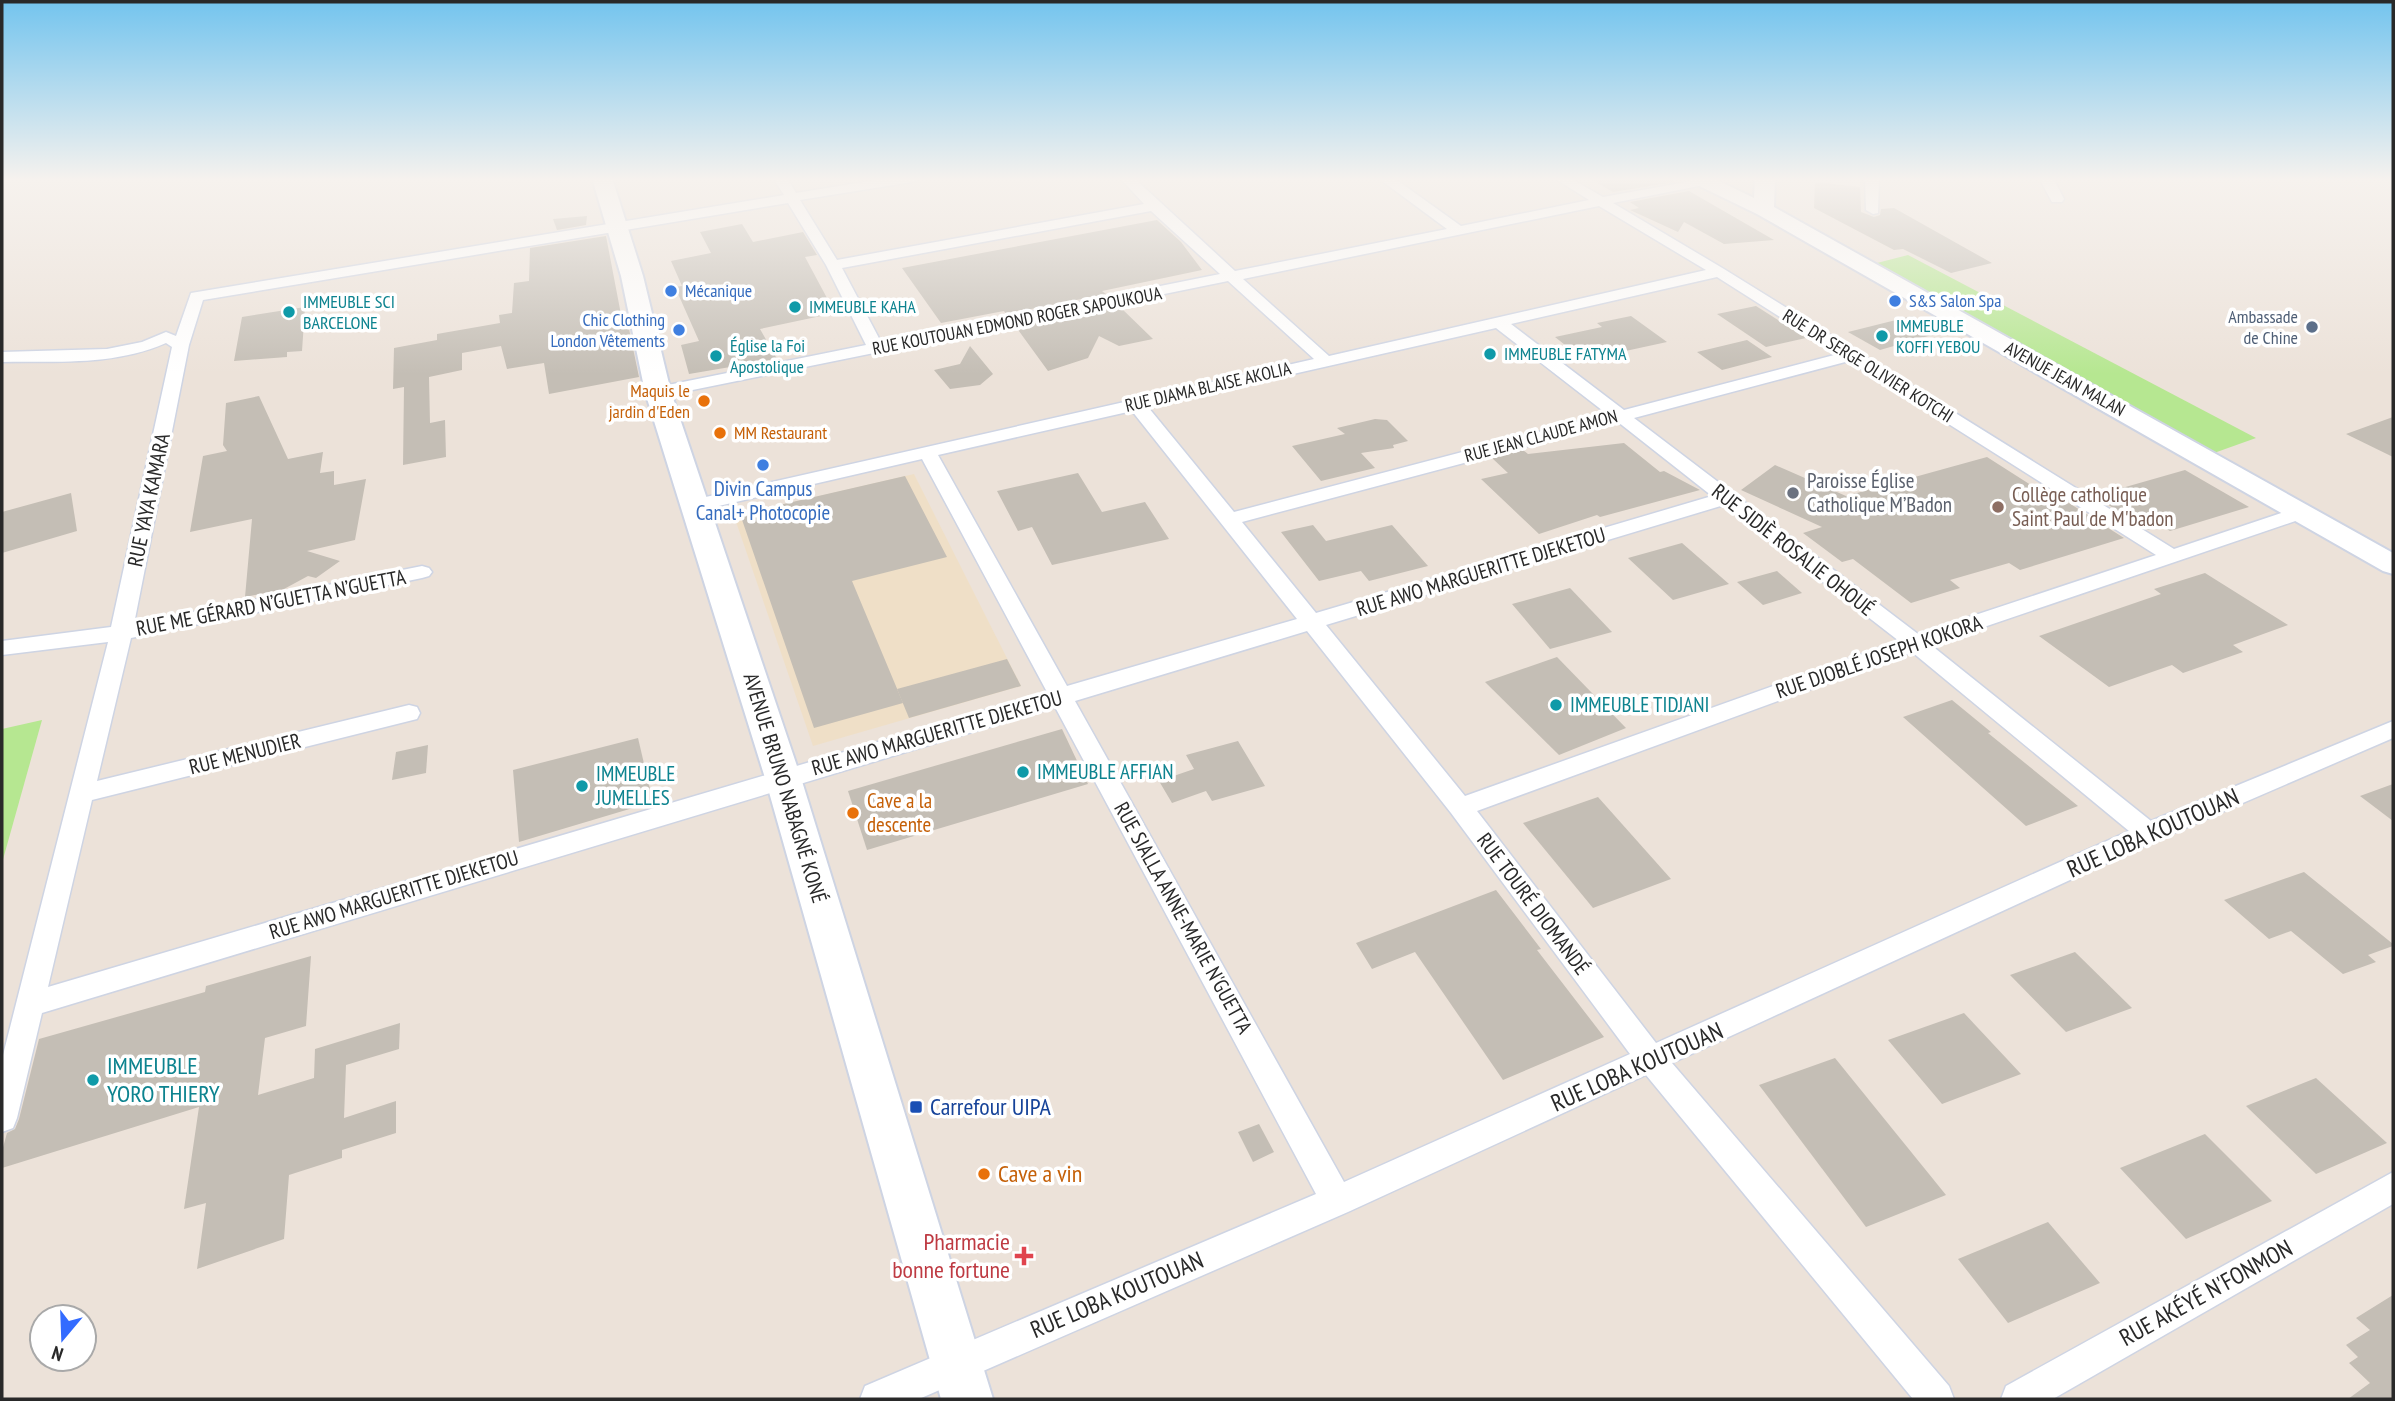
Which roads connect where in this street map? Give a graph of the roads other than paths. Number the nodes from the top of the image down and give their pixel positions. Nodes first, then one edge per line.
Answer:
1 (507, 243) edge
2 (621, 243) edge
3 (819, 243) edge
4 (951, 243) edge
5 (1196, 243) edge
6 (1395, 243) edge
7 (1671, 243) edge
8 (1823, 243) edge
9 (833, 265) junction
10 (1719, 272) junction
11 (1234, 277) junction
12 (1500, 323) junction
13 (181, 345) junction
14 (876, 349) junction
15 (1852, 355) junction
16 (2, 357) edge
17 (1324, 360) junction
18 (658, 392) junction
19 (1136, 404) junction
20 (1620, 415) junction
21 (927, 452) junction
22 (1726, 498) junction
23 (697, 505) junction
24 (2300, 513) junction
25 (1231, 519) junction
26 (2173, 557) junction
27 (2393, 565) edge
28 (422, 572) dead end
29 (1312, 623) junction
30 (121, 633) junction
31 (1915, 643) junction
32 (2, 648) edge
33 (1062, 696) junction
34 (409, 713) dead end
35 (2393, 729) edge
36 (783, 778) junction
37 (82, 794) junction
38 (1460, 807) junction
39 (2148, 834) junction
40 (28, 1005) junction
41 (1652, 1060) junction
42 (2, 1118) edge
43 (2393, 1187) edge
44 (1337, 1201) junction
45 (956, 1363) junction
46 (878, 1399) edge
47 (967, 1399) edge
48 (1936, 1399) edge
49 (2019, 1399) edge

1 - 13 street, RUE YAYA KAMARA
2 - 18 street, AVENUE BRUNO NABAGNÉ KONÉ
3 - 9 street
4 - 9 street
5 - 11 street
6 - 11 street, RUE KOUTOUAN EDMOND ROGER SAPOUKOUA
7 - 10 street, RUE DR SERGE OLIVIER KOTCHI
8 - 24 street, AVENUE JEAN MALAN
9 - 14 street
10 - 12 street, RUE DJAMA BLAISE AKOLIA
10 - 15 street, RUE DR SERGE OLIVIER KOTCHI
11 - 14 street, RUE KOUTOUAN EDMOND ROGER SAPOUKOUA
11 - 17 street
12 - 17 street, RUE DJAMA BLAISE AKOLIA
12 - 20 street, RUE SIDJÈ ROSALIE OHOUÉ
13 - 16 street
13 - 30 street, RUE YAYA KAMARA
14 - 18 street, RUE KOUTOUAN EDMOND ROGER SAPOUKOUA
15 - 20 street, RUE JEAN CLAUDE AMON
15 - 26 street, RUE DR SERGE OLIVIER KOTCHI
17 - 19 street, RUE DJAMA BLAISE AKOLIA
18 - 23 street, AVENUE BRUNO NABAGNÉ KONÉ
19 - 21 street, RUE DJAMA BLAISE AKOLIA
19 - 25 street, RUE TOURÉ DIOMANDÉ
20 - 22 street, RUE SIDJÈ ROSALIE OHOUÉ
20 - 25 street, RUE JEAN CLAUDE AMON
21 - 23 street, RUE DJAMA BLAISE AKOLIA
21 - 33 street, RUE SIALLA ANNE-MARIE N'GUETTA
22 - 29 street, RUE AWO MARGUERITTE DJEKETOU
22 - 31 street, RUE SIDJÈ ROSALIE OHOUÉ
23 - 36 street, AVENUE BRUNO NABAGNÉ KONÉ
24 - 26 street, RUE DJOBLÉ JOSEPH KOKORA
24 - 27 street, AVENUE JEAN MALAN
25 - 29 street, RUE TOURÉ DIOMANDÉ
26 - 31 street, RUE DJOBLÉ JOSEPH KOKORA
28 - 30 street, RUE ME GÉRARD N’GUETTA N’GUETTA
29 - 33 street, RUE AWO MARGUERITTE DJEKETOU
29 - 38 street, RUE TOURÉ DIOMANDÉ
30 - 32 street, RUE ME GÉRARD N’GUETTA N’GUETTA
30 - 37 street, RUE YAYA KAMARA
31 - 38 street, RUE DJOBLÉ JOSEPH KOKORA
31 - 39 street, RUE SIDJÈ ROSALIE OHOUÉ
33 - 36 street, RUE AWO MARGUERITTE DJEKETOU
33 - 44 street, RUE SIALLA ANNE-MARIE N'GUETTA
34 - 37 street, RUE MENUDIER
35 - 39 street, RUE LOBA KOUTOUAN
36 - 40 street, RUE AWO MARGUERITTE DJEKETOU
36 - 45 street, AVENUE BRUNO NABAGNÉ KONÉ
37 - 40 street, RUE YAYA KAMARA
38 - 41 street, RUE TOURÉ DIOMANDÉ
39 - 41 street, RUE LOBA KOUTOUAN
40 - 42 street, RUE YAYA KAMARA
41 - 44 street, RUE LOBA KOUTOUAN
41 - 48 street, RUE TOURÉ DIOMANDÉ
43 - 49 street, RUE AKÉYÉ N'FONMON
44 - 45 street, RUE LOBA KOUTOUAN
45 - 46 street, RUE LOBA KOUTOUAN
45 - 47 street, AVENUE BRUNO NABAGNÉ KONÉ

